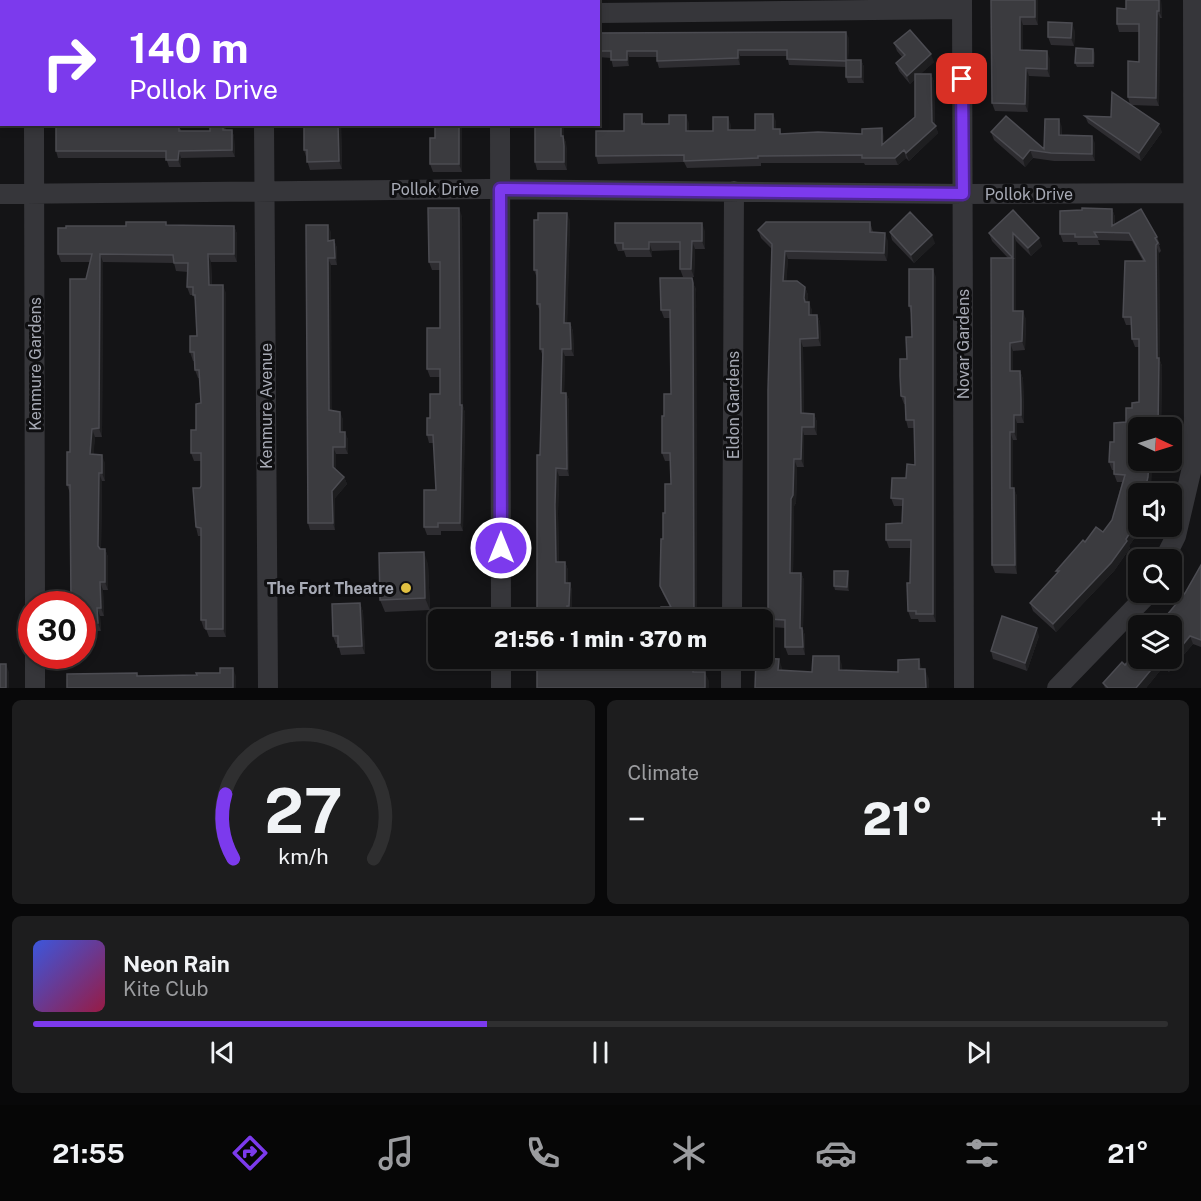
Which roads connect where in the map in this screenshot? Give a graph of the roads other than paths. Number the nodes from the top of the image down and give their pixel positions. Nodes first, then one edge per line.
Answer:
1 (1192, 0) edge
2 (962, 5) edge
3 (600, 13) edge
4 (34, 126) edge
5 (264, 126) edge
6 (500, 126) edge
7 (500, 189) junction
8 (265, 190) junction
9 (734, 191) junction
10 (1194, 193) junction
11 (0, 194) edge
12 (963, 194) junction
13 (35, 195) junction
14 (1170, 549) edge
15 (35, 591) edge
16 (1139, 603) edge
17 (501, 609) edge
18 (732, 609) edge
19 (35, 669) edge
20 (501, 669) edge
21 (731, 669) edge
22 (35, 688) edge
23 (268, 688) edge
24 (501, 688) edge
25 (731, 688) edge
26 (964, 688) edge
27 (1057, 688) edge

1 - 10 street
2 - 3 street
2 - 12 street, Novar Gardens
4 - 13 street, Kenmure Gardens
5 - 8 street, Kenmure Avenue
6 - 7 street
7 - 8 street, Pollok Drive
7 - 9 street, Pollok Drive
7 - 17 street
8 - 13 street, Pollok Drive
8 - 23 street, Kenmure Avenue
9 - 12 street, Pollok Drive
9 - 18 street, Eldon Gardens
10 - 12 street, Pollok Drive
10 - 14 street
11 - 13 street, Pollok Drive
12 - 26 street, Novar Gardens
13 - 15 street, Kenmure Gardens
16 - 27 street
19 - 22 street
20 - 24 street
21 - 25 street

